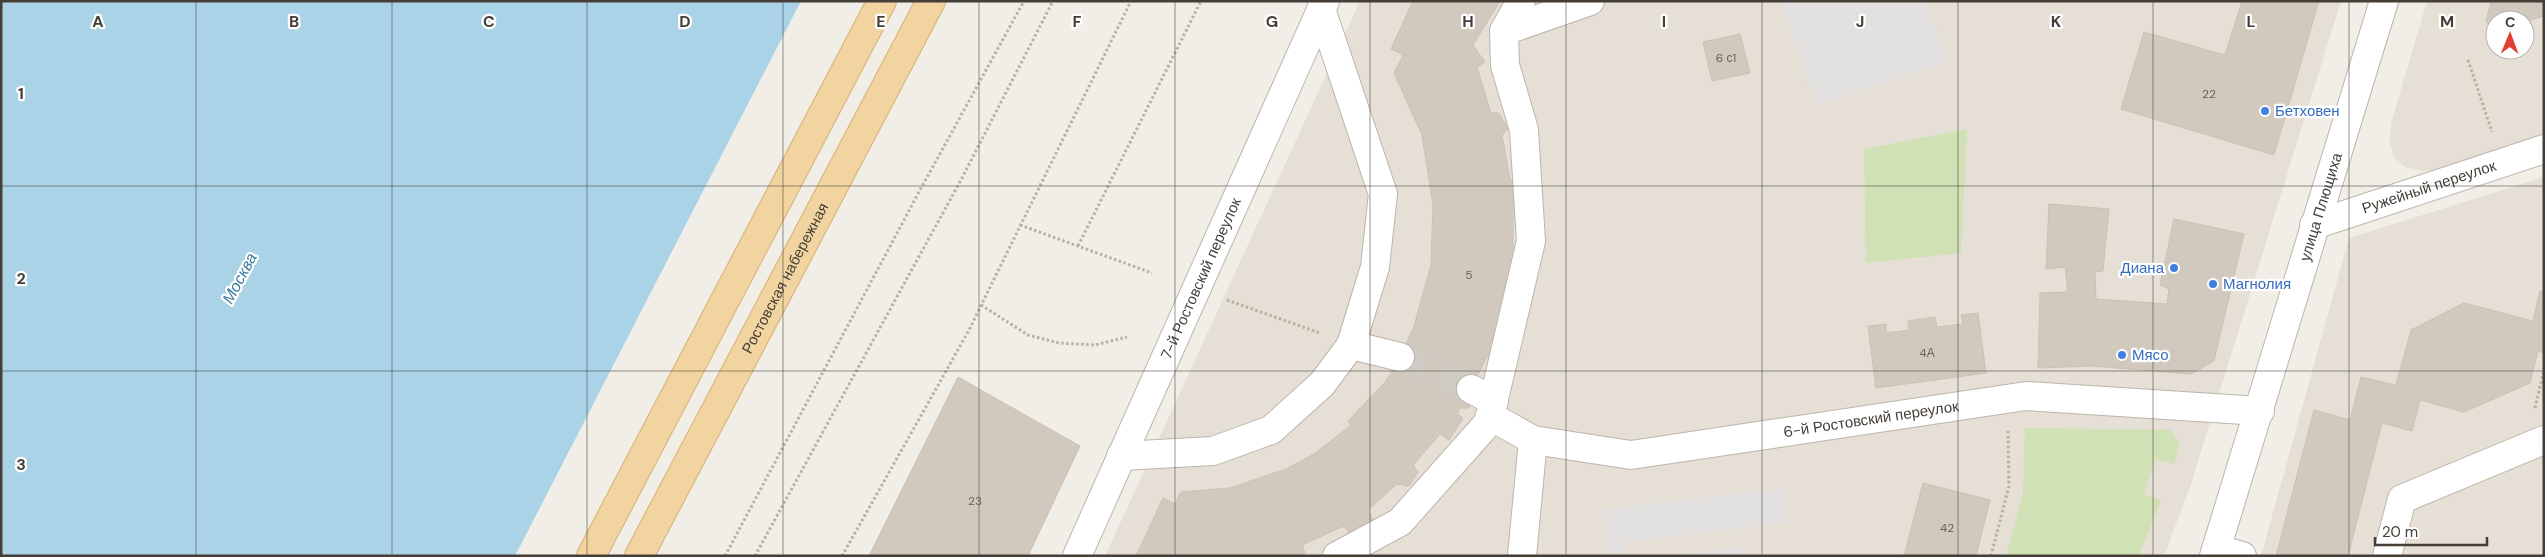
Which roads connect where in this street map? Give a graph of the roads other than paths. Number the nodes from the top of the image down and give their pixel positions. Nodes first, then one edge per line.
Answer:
1 (882, 1) edge
2 (931, 1) edge
3 (1521, 1) edge
4 (1590, 1) edge
5 (2384, 1) edge
6 (1323, 5) edge
7 (1504, 31) junction
8 (2544, 149) edge
9 (2314, 225) junction
10 (1351, 344) junction
11 (1400, 357) tunnel mouth
12 (1485, 402) junction
13 (2260, 411) junction
14 (1533, 440) junction
15 (2544, 440) edge
16 (1121, 456) junction
17 (2215, 552) edge
18 (591, 556) edge
19 (639, 556) edge
20 (1077, 556) edge
21 (1337, 556) edge
22 (1522, 556) edge
23 (2242, 556) edge
24 (2387, 556) edge

1 - 18 main road
2 - 19 main road, Ростовская набережная
3 - 7 street
4 - 7 street
5 - 9 street, улица Плющиха
6 - 10 street
6 - 16 street, 7-й Ростовский переулок
7 - 12 street
8 - 9 street, Ружейный переулок
9 - 13 street, улица Плющиха
10 - 11 street
10 - 16 street
12 - 14 street, 6-й Ростовский переулок
12 - 21 street
13 - 14 street, 6-й Ростовский переулок
13 - 17 street, улица Плющиха
14 - 22 street
15 - 24 street
16 - 20 street, 7-й Ростовский переулок
17 - 23 street

